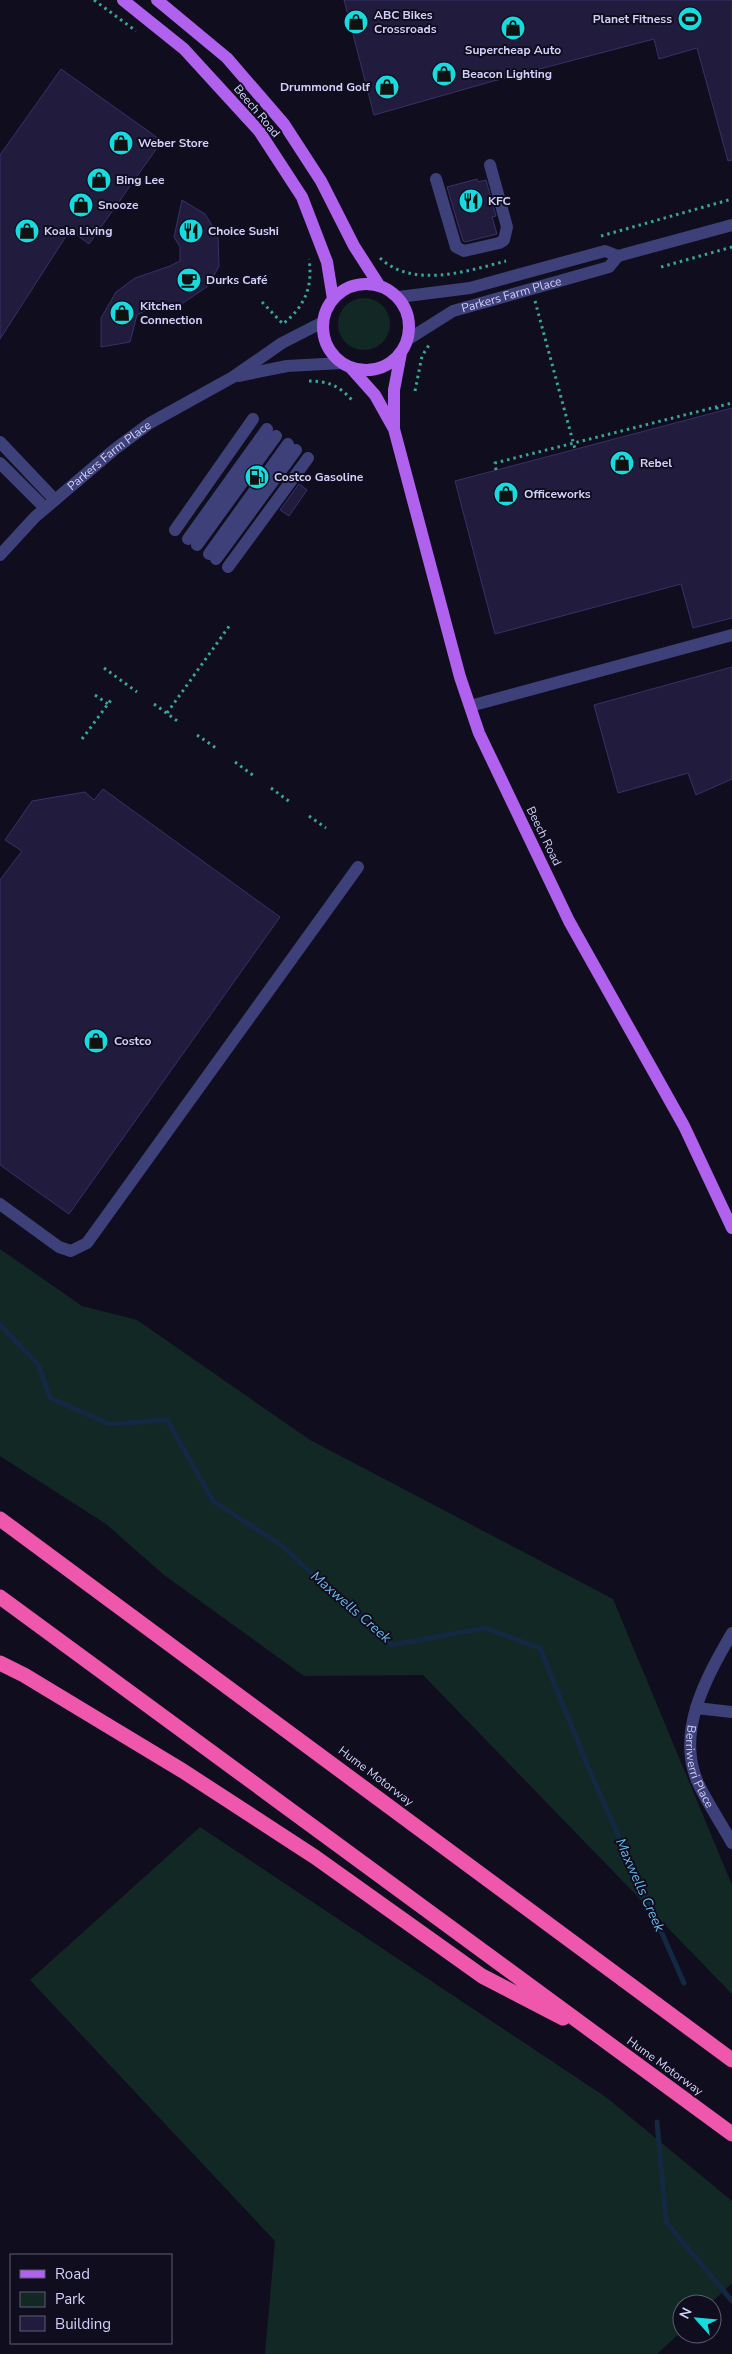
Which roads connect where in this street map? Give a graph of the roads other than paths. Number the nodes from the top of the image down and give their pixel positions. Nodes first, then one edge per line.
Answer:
1 (123, 0) edge
2 (157, 0) edge
3 (490, 165) dead end
4 (436, 179) dead end
5 (732, 225) edge
6 (618, 256) junction
7 (379, 285) junction
8 (399, 297) junction
9 (333, 299) junction
10 (323, 322) junction
11 (408, 340) junction
12 (401, 352) junction
13 (346, 365) junction
14 (233, 377) junction
15 (253, 419) dead end
16 (394, 429) junction
17 (272, 432) dead end
18 (0, 442) edge
19 (292, 447) dead end
20 (308, 458) dead end
21 (0, 463) edge
22 (50, 504) junction
23 (175, 530) dead end
24 (192, 542) dead end
25 (0, 555) edge
26 (212, 556) dead end
27 (228, 568) dead end
28 (732, 635) edge
29 (470, 706) junction
30 (358, 867) dead end
31 (0, 1204) edge
32 (732, 1228) edge
33 (0, 1519) edge
34 (0, 1597) edge
35 (730, 1640) edge
36 (0, 1663) edge
37 (696, 1708) junction
38 (732, 1712) edge
39 (732, 1843) edge
40 (607, 2042) junction
41 (732, 2060) edge
42 (732, 2134) edge

1 - 9 main road, Beech Road
2 - 7 main road, Beech Road
3 - 4 street
5 - 6 street, Parkers Farm Place
6 - 8 street, Parkers Farm Place
6 - 11 street, Parkers Farm Place
7 - 8 main road
7 - 9 main road
8 - 11 main road
9 - 10 main road
10 - 13 main road
10 - 14 street, Parkers Farm Place
11 - 12 main road
12 - 13 main road
12 - 16 main road, Beech Road
13 - 14 street, Parkers Farm Place
13 - 16 main road, Beech Road
14 - 22 street, Parkers Farm Place
15 - 23 street
16 - 29 main road, Beech Road
17 - 24 street
18 - 22 street
19 - 26 street
20 - 27 street
21 - 22 street
22 - 25 street, Parkers Farm Place
28 - 29 street
29 - 32 main road, Beech Road
30 - 31 street
33 - 41 highway, Hume Motorway
34 - 40 highway, Hume Motorway
35 - 37 street, Berriwerri Place
36 - 40 highway
37 - 38 street
37 - 39 street, Berriwerri Place
40 - 42 highway, Hume Motorway

